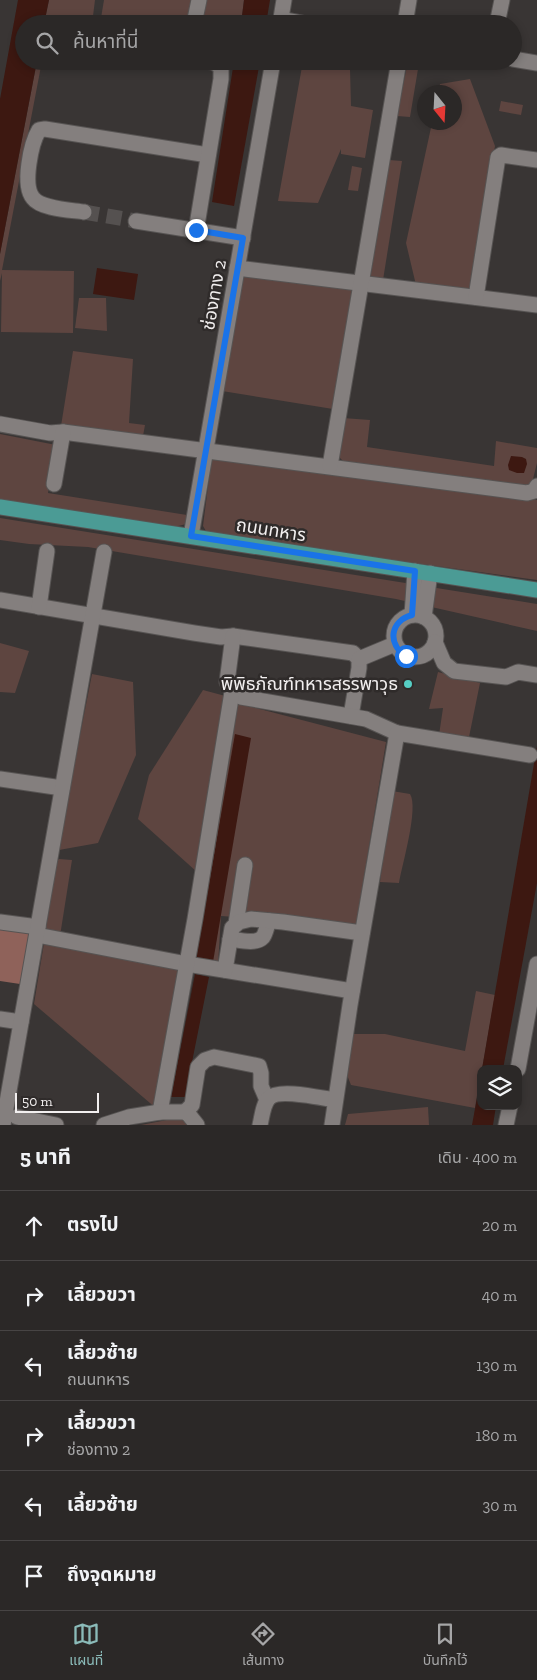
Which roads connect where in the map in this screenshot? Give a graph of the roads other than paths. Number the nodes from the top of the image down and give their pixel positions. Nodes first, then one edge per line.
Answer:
1 (199, 0) edge
2 (284, 0) edge
3 (409, 0) edge
4 (502, 0) edge
5 (196, 15) edge
6 (281, 15) edge
7 (406, 15) edge
8 (500, 15) edge
9 (522, 60) edge
10 (537, 63) edge
11 (221, 70) edge
12 (271, 70) edge
13 (397, 70) edge
14 (208, 155) junction
15 (537, 160) edge
16 (84, 212) tunnel mouth
17 (136, 221) tunnel mouth
18 (196, 230) junction
19 (243, 238) junction
20 (238, 268) junction
21 (360, 283) junction
22 (476, 297) junction
23 (537, 305) edge
24 (0, 424) edge
25 (63, 432) junction
26 (206, 450) junction
27 (330, 466) junction
28 (54, 484) dead end
29 (537, 486) edge
30 (0, 507) edge
31 (191, 536) junction
32 (47, 551) dead end
33 (104, 552) dead end
34 (423, 572) junction
35 (537, 590) edge
36 (0, 600) edge
37 (39, 607) junction
38 (93, 616) junction
39 (418, 616) junction
40 (233, 636) junction
41 (436, 642) junction
42 (395, 644) junction
43 (359, 659) junction
44 (537, 675) edge
45 (232, 692) junction
46 (351, 716) junction
47 (397, 733) junction
48 (530, 755) dead end
49 (0, 779) edge
50 (62, 788) junction
51 (245, 865) dead end
52 (269, 921) junction
53 (0, 922) edge
54 (236, 924) junction
55 (37, 931) junction
56 (362, 933) junction
57 (230, 939) junction
58 (187, 964) junction
59 (537, 964) edge
60 (225, 970) junction
61 (352, 991) junction
62 (0, 1019) edge
63 (21, 1022) junction
64 (519, 1065) edge
65 (267, 1100) junction
66 (335, 1100) junction
67 (509, 1110) edge
68 (160, 1112) junction
69 (185, 1112) junction
70 (17, 1117) dead end
71 (3, 1125) edge
72 (56, 1125) edge
73 (104, 1125) edge
74 (197, 1125) edge
75 (260, 1125) edge
76 (332, 1125) edge
77 (506, 1125) edge

1 - 5 lane
2 - 6 lane
3 - 7 lane
4 - 8 lane
9 - 10 lane
11 - 14 lane
12 - 19 lane, ช่องทาง 2
13 - 21 lane
14 - 16 lane
14 - 18 lane
15 - 22 lane
17 - 18 lane
18 - 19 lane
19 - 20 lane, ช่องทาง 2
20 - 21 lane
20 - 26 lane, ช่องทาง 2
21 - 22 lane
21 - 27 lane
22 - 23 lane
24 - 25 lane
25 - 26 lane
25 - 28 lane
26 - 27 lane
26 - 31 lane, ช่องทาง 2
27 - 29 lane
30 - 31 main road, ถนนทหาร
31 - 34 main road, ถนนทหาร
32 - 37 lane
33 - 38 lane
34 - 35 main road, ถนนทหาร
34 - 39 lane
36 - 37 lane
37 - 38 lane
38 - 40 lane
38 - 50 lane
39 - 41 lane
39 - 42 lane
40 - 43 lane
40 - 45 lane
41 - 42 lane
41 - 44 lane
42 - 43 lane
43 - 46 lane
45 - 46 lane
45 - 58 lane
46 - 47 lane
47 - 48 lane
47 - 56 lane
49 - 50 lane
50 - 55 lane
51 - 54 lane
52 - 54 lane
52 - 56 lane
52 - 57 lane
53 - 55 lane
54 - 57 lane
55 - 58 lane
55 - 63 lane
56 - 61 lane
57 - 60 lane
58 - 60 lane
58 - 68 lane
59 - 64 lane
60 - 61 lane
61 - 66 lane
62 - 63 lane
63 - 71 lane
65 - 66 lane
65 - 69 lane
65 - 75 lane
66 - 76 lane
67 - 77 lane
68 - 69 lane
68 - 73 lane
69 - 74 lane
70 - 72 lane

